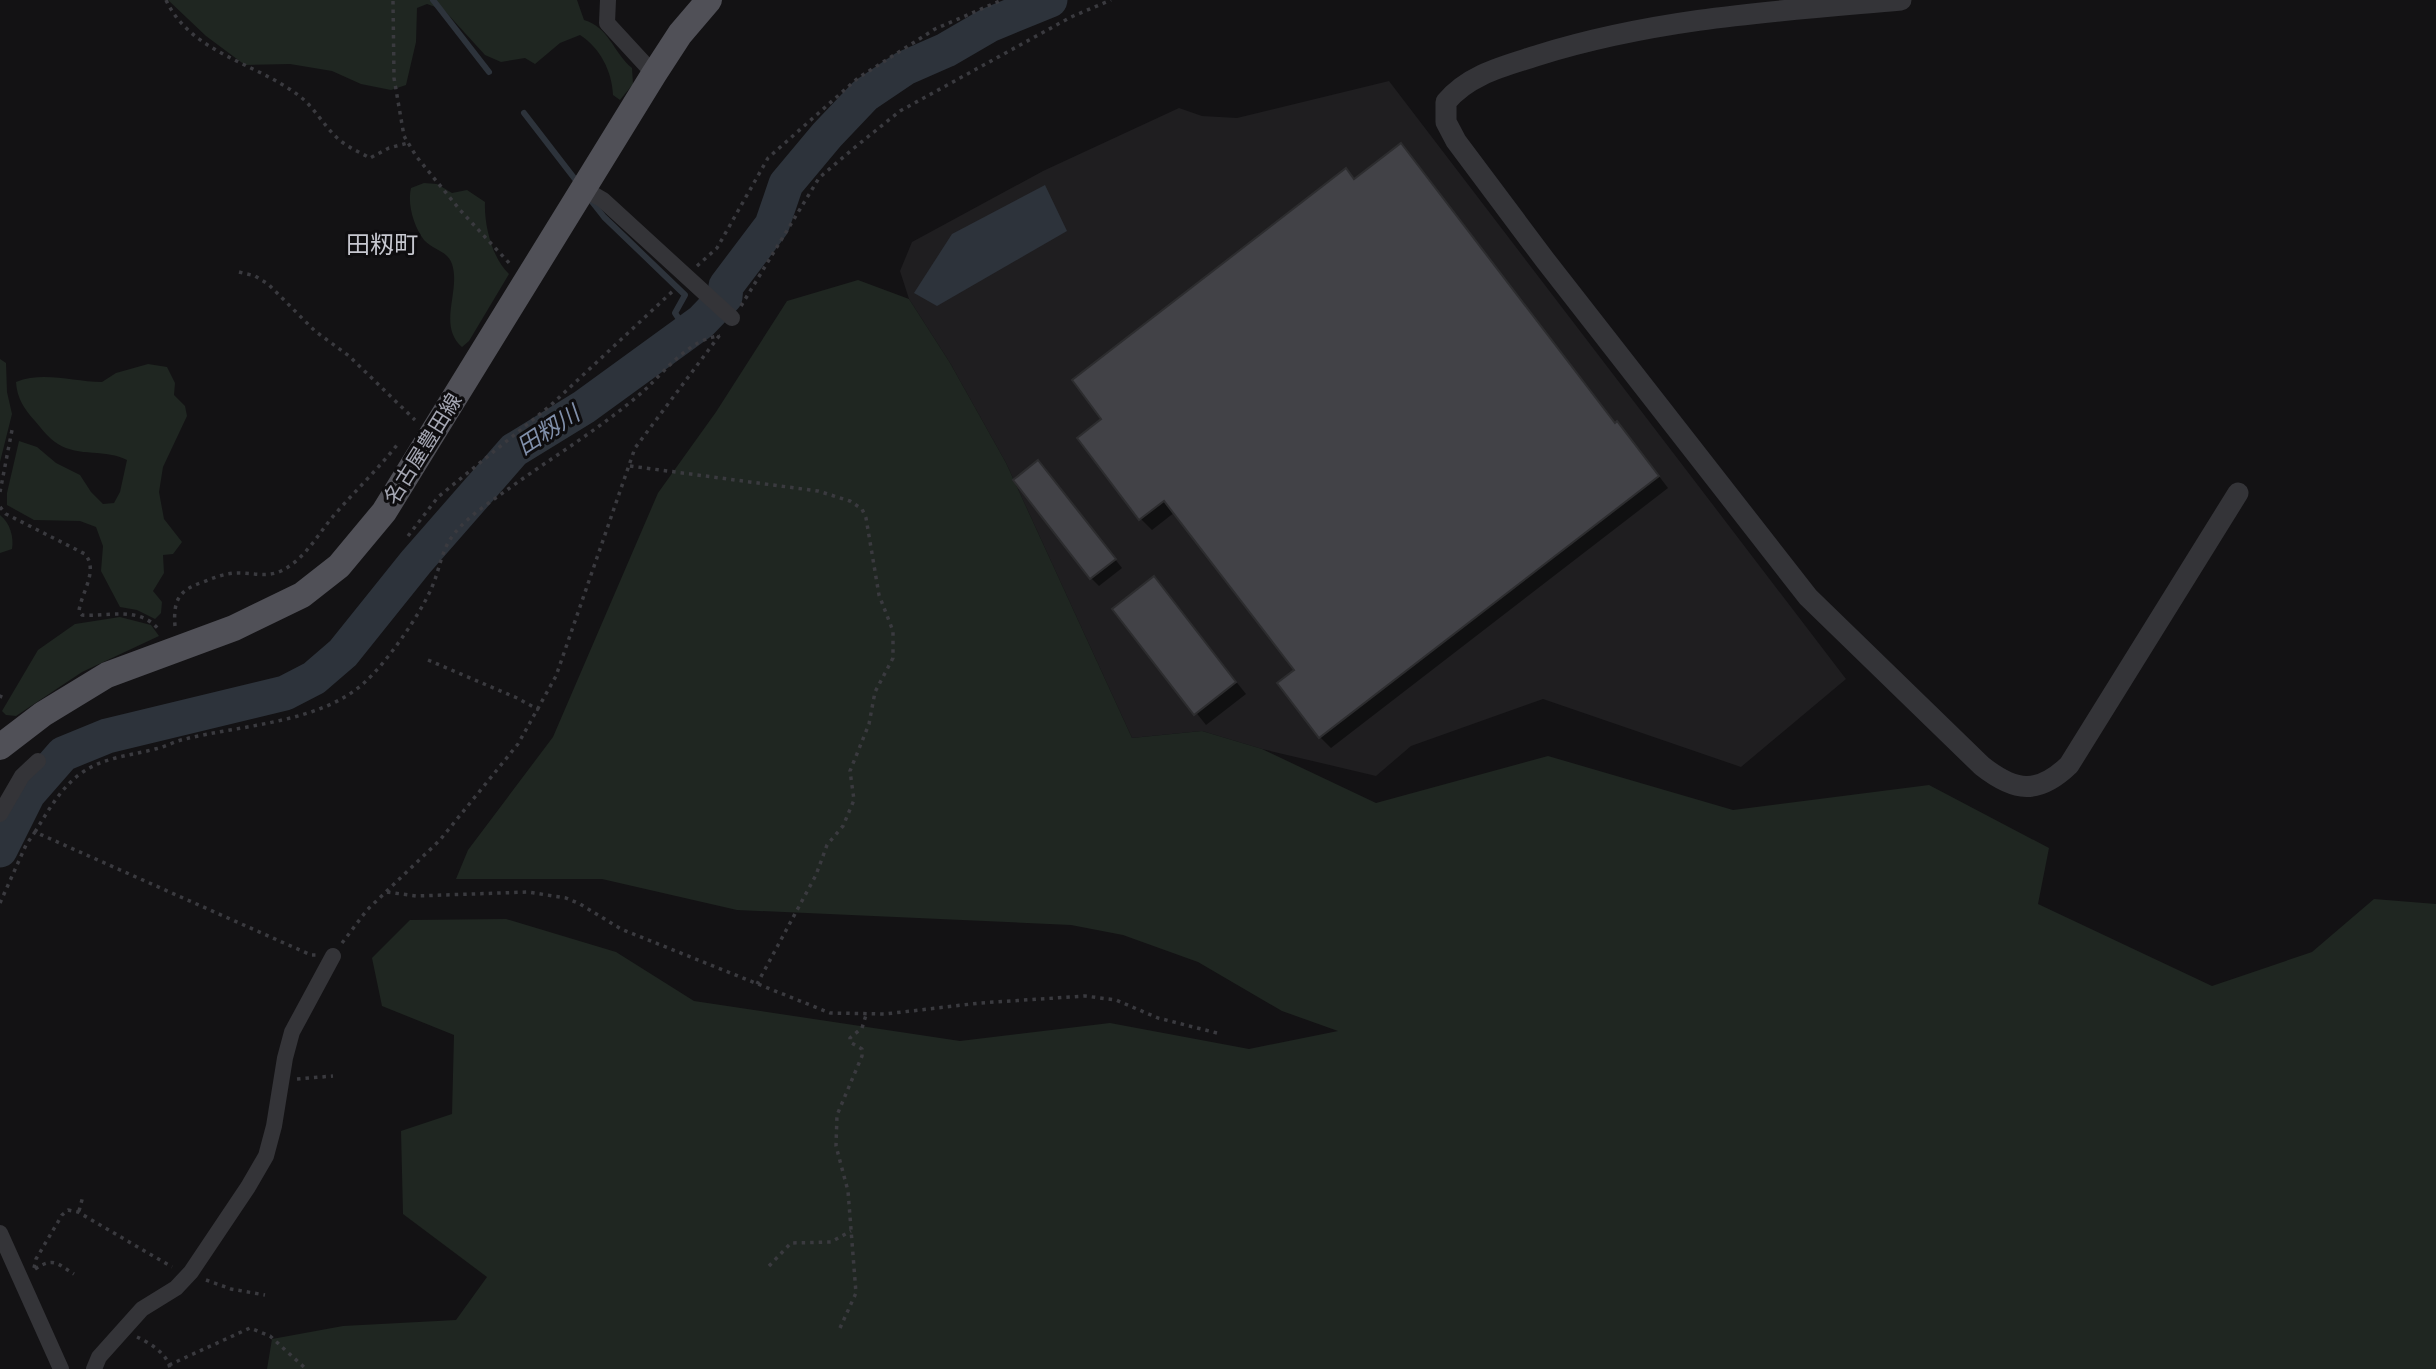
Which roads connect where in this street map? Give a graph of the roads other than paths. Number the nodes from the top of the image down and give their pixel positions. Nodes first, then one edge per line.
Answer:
1 (608, 0) edge
2 (709, 0) edge
3 (1901, 0) edge
4 (654, 74) junction
5 (584, 189) junction
6 (727, 313) road end
7 (2238, 493) dead end
8 (0, 747) edge
9 (38, 761) dead end
10 (0, 814) edge
11 (332, 956) road end
12 (0, 1233) edge
13 (61, 1369) edge
14 (94, 1369) edge

1 - 4 street
2 - 4 main road, 名古屋豊田線
3 - 7 street
4 - 5 main road, 名古屋豊田線
5 - 6 street
5 - 8 main road, 名古屋豊田線
9 - 10 street
11 - 14 street
12 - 13 street

